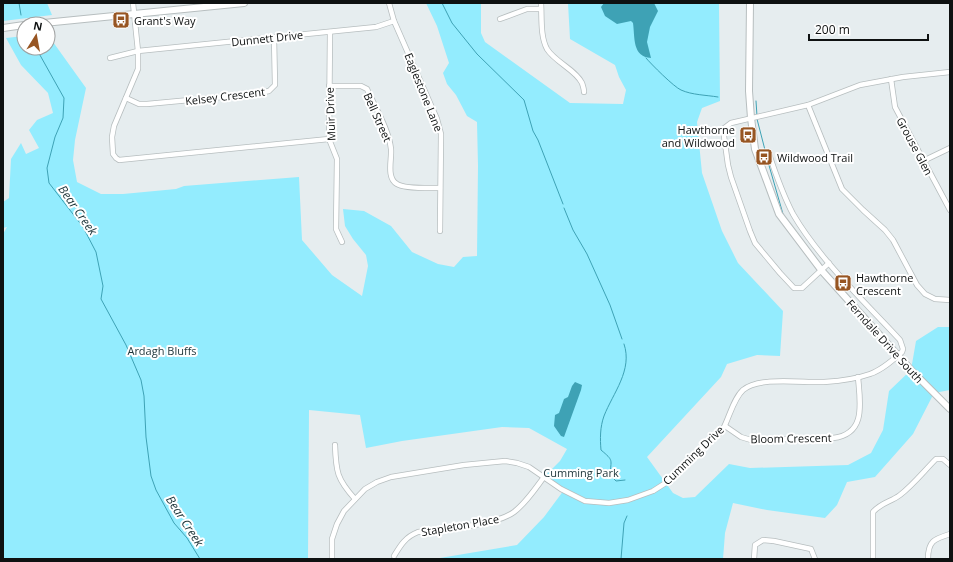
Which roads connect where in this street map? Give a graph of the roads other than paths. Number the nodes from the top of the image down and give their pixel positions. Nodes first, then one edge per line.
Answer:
1 (133, 3) edge
2 (243, 3) edge
3 (389, 3) edge
4 (541, 3) edge
5 (750, 3) edge
6 (541, 9) junction
7 (134, 13) junction
8 (500, 19) dead end
9 (394, 21) junction
10 (56, 22) edge
11 (16, 26) edge
12 (3, 28) edge
13 (330, 32) junction
14 (274, 37) junction
15 (138, 51) junction
16 (110, 58) dead end
17 (950, 72) edge
18 (890, 79) junction
19 (329, 86) junction
20 (584, 92) dead end
21 (126, 98) junction
22 (808, 105) junction
23 (751, 118) junction
24 (329, 139) junction
25 (950, 148) edge
26 (756, 152) junction
27 (923, 161) junction
28 (440, 188) junction
29 (950, 210) edge
30 (440, 231) dead end
31 (342, 242) dead end
32 (829, 263) junction
33 (822, 271) junction
34 (950, 300) edge
35 (898, 356) junction
36 (858, 377) junction
37 (950, 408) edge
38 (725, 426) junction
39 (335, 445) dead end
40 (950, 466) edge
41 (544, 477) junction
42 (355, 500) junction
43 (950, 534) edge
44 (394, 556) dead end
45 (332, 559) edge
46 (754, 559) edge
47 (815, 559) edge
48 (873, 559) edge
49 (928, 559) edge

1 - 7 street
2 - 7 main road
3 - 9 street, Eaglestone Lane
4 - 6 street
5 - 23 main road, Ferndale Drive South
6 - 8 street
6 - 20 street
7 - 10 main road
7 - 15 street
9 - 13 street, Dunnett Drive
9 - 28 street, Eaglestone Lane
11 - 12 main road
13 - 14 street, Dunnett Drive
13 - 19 street, Muir Drive
14 - 15 street, Dunnett Drive
14 - 21 street, Kelsey Crescent
15 - 16 street, Dunnett Drive
15 - 21 street
17 - 18 street
18 - 22 street
18 - 27 street, Grouse Glen
19 - 24 street, Muir Drive
19 - 28 street, Bell Street
21 - 24 street
22 - 23 street
22 - 34 street
23 - 26 main road, Ferndale Drive South
23 - 33 street
24 - 31 street, Muir Drive
25 - 27 street
26 - 32 street
26 - 33 main road, Ferndale Drive South
27 - 29 street, Grouse Glen
28 - 30 street, Eaglestone Lane
32 - 33 street
32 - 35 street
33 - 35 main road, Ferndale Drive South
35 - 36 street, Cumming Drive
35 - 37 main road, Ferndale Drive South
36 - 38 street, Cumming Drive
36 - 38 street, Bloom Crescent
38 - 41 street, Cumming Drive
39 - 42 street
40 - 48 street
41 - 42 street, Cumming Drive
41 - 44 street, Stapleton Place
42 - 45 street, Cumming Drive
43 - 49 street
46 - 47 street

